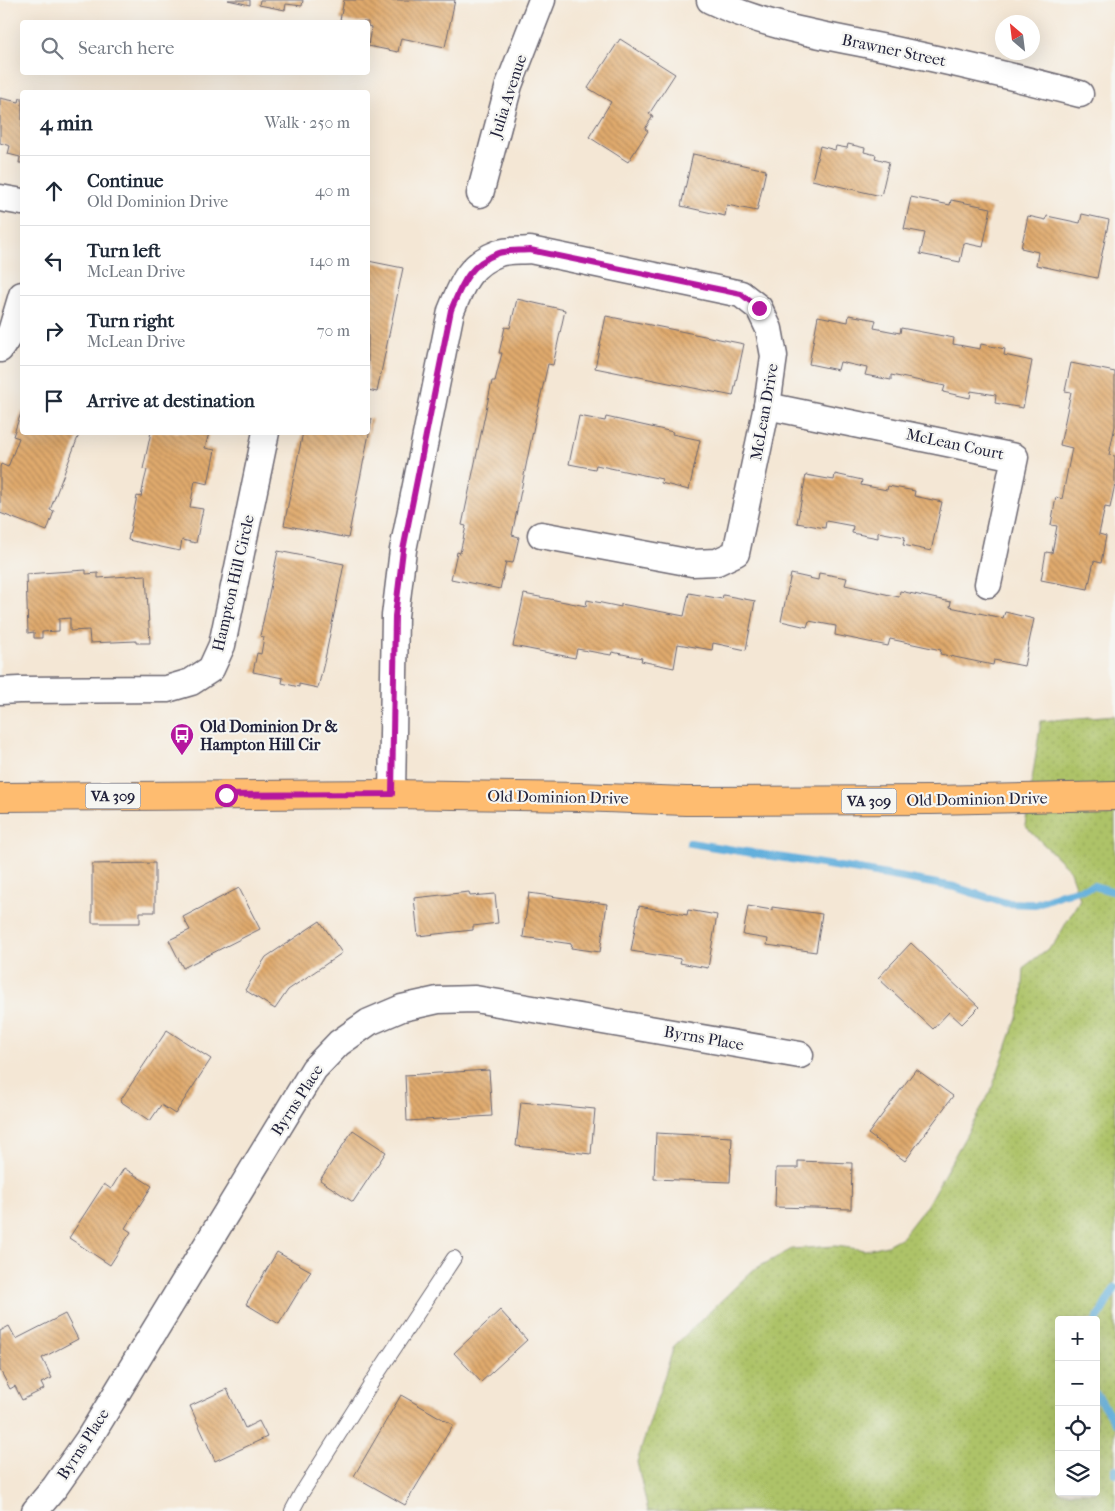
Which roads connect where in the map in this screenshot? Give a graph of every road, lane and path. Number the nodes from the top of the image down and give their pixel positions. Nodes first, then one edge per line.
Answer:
1 (542, 0) edge
2 (710, 0) edge
3 (1080, 94) dead end
4 (480, 194) dead end
5 (0, 198) edge
6 (20, 202) edge
7 (20, 301) edge
8 (0, 348) edge
9 (767, 406) junction
10 (265, 435) edge
11 (541, 535) dead end
12 (988, 584) dead end
13 (0, 691) edge
14 (392, 794) junction
15 (1115, 796) edge
16 (0, 797) edge
17 (800, 1055) dead end
18 (454, 1258) dead end
19 (42, 1510) edge
20 (292, 1511) edge

1 - 4 street, Julia Avenue
2 - 3 street, Brawner Street
5 - 6 street
7 - 8 street
9 - 11 street, McLean Drive
9 - 12 street, McLean Court
9 - 14 street, McLean Drive
10 - 13 street, Hampton Hill Circle
14 - 15 main road, Old Dominion Drive / VA 309
14 - 16 main road, Old Dominion Drive / VA 309
17 - 19 street, Byrns Place
18 - 20 lane

